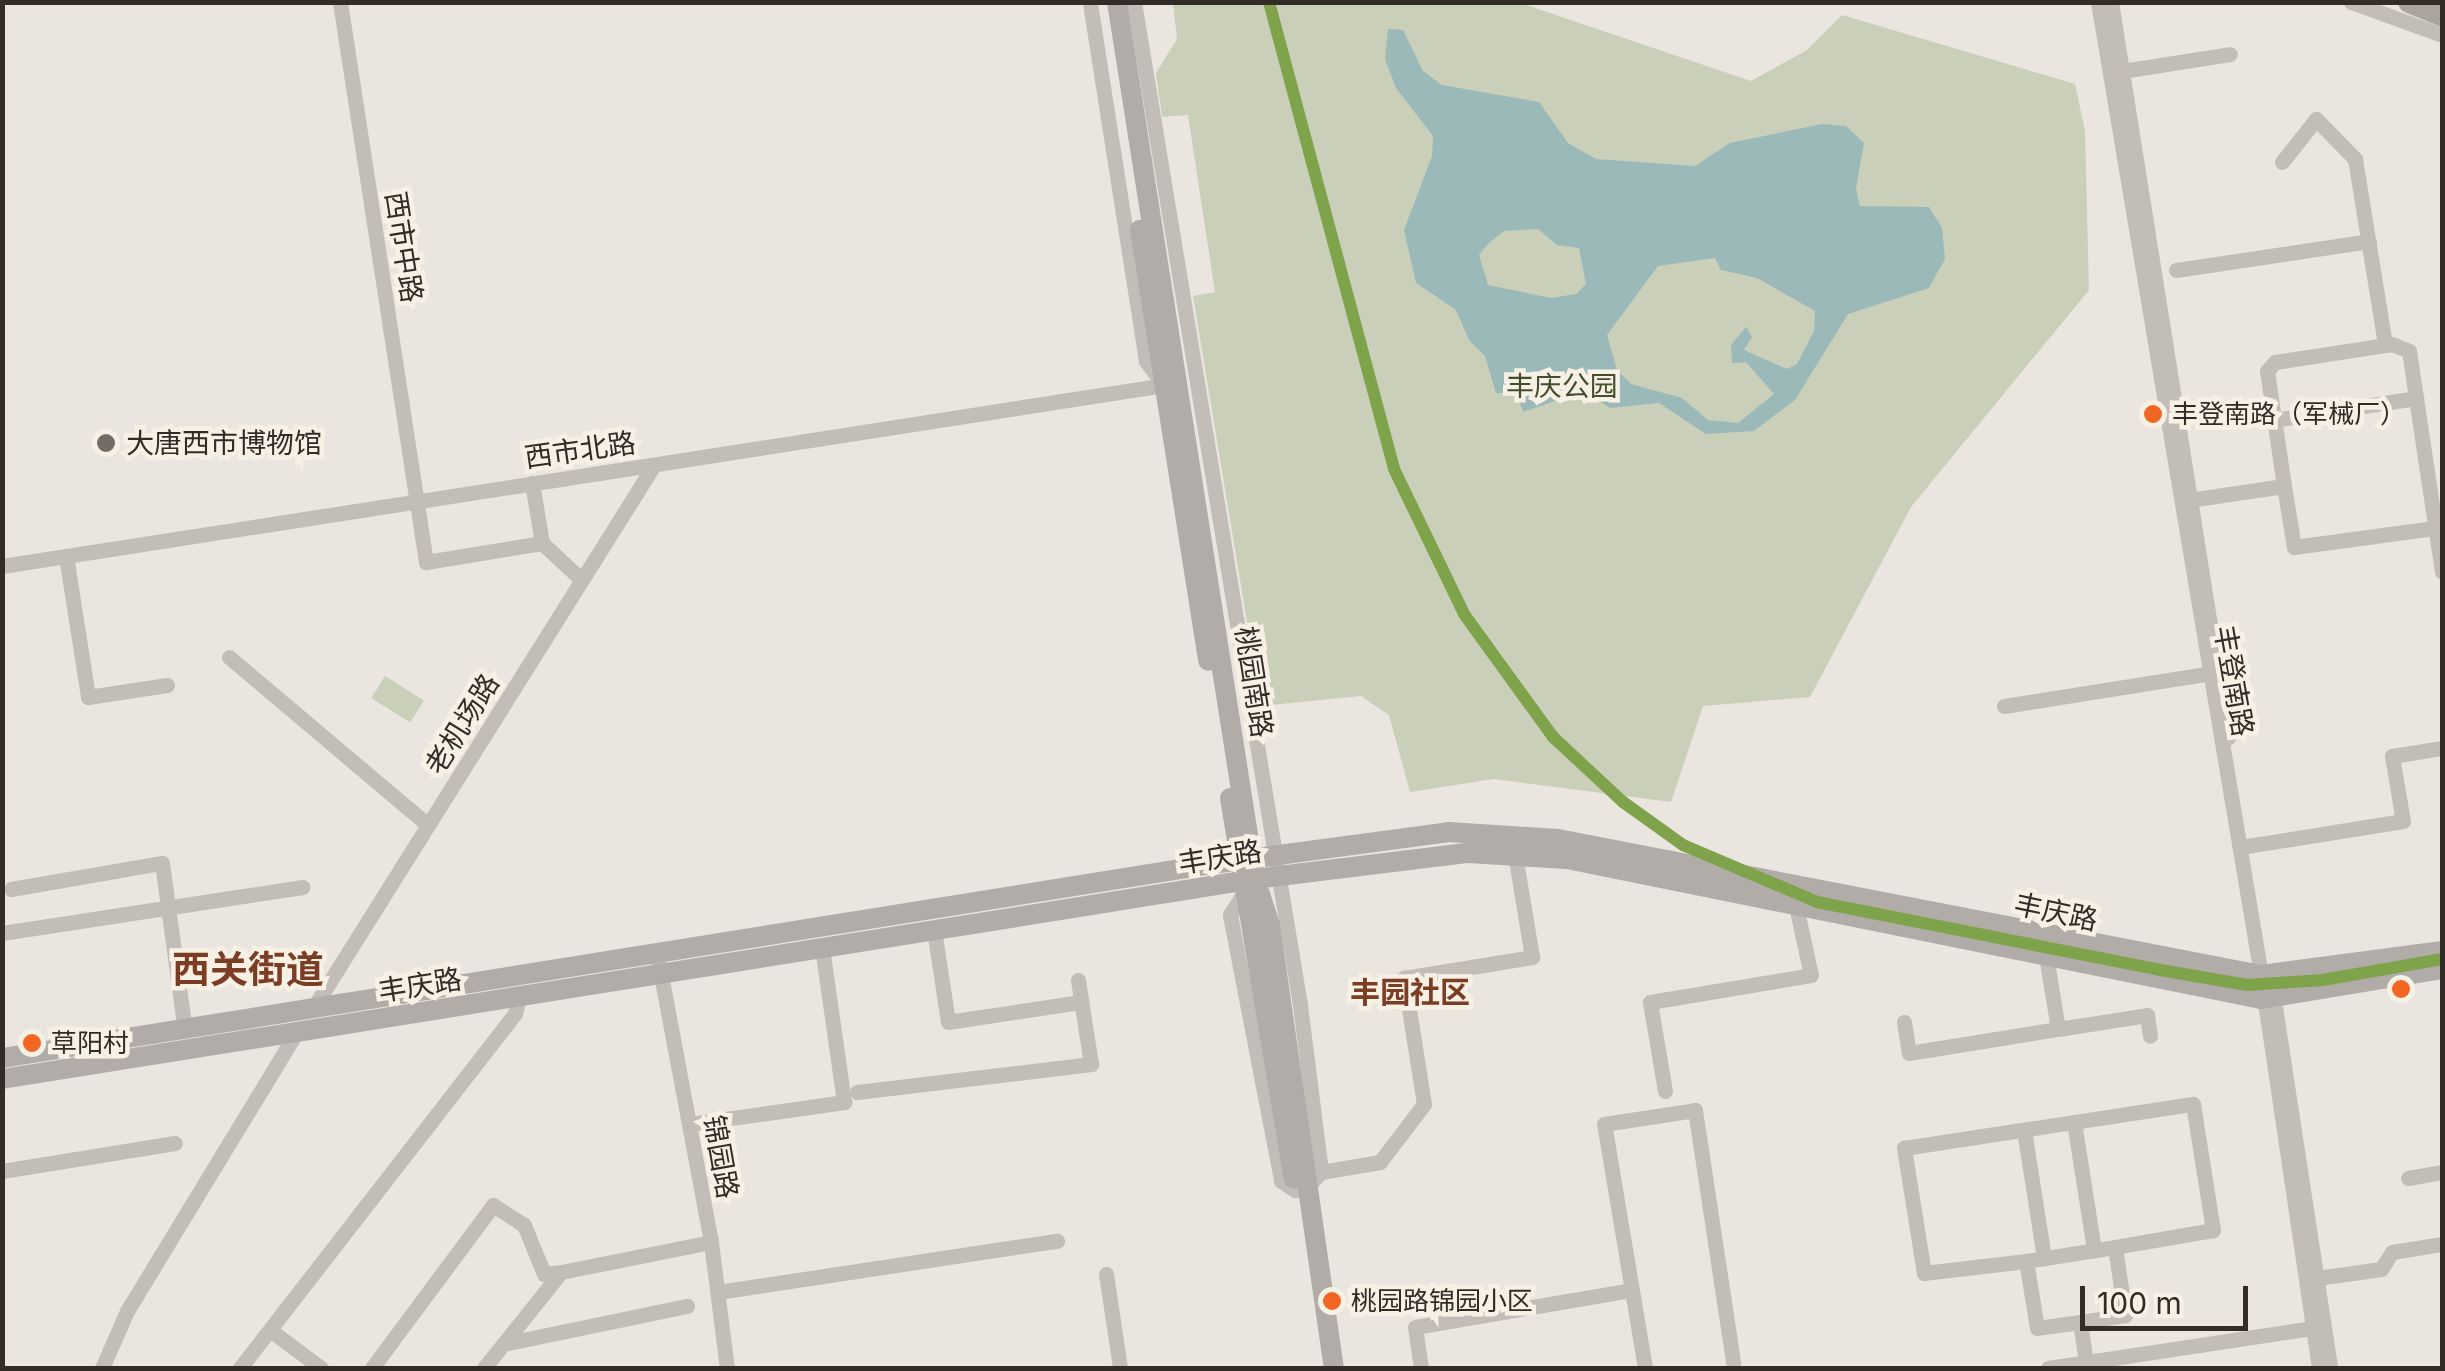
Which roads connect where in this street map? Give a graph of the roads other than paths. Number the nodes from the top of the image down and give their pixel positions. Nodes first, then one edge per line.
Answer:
1 (340, 2) edge
2 (1090, 2) edge
3 (1104, 2) edge
4 (1118, 2) edge
5 (1134, 2) edge
6 (2098, 2) edge
7 (2111, 2) edge
8 (2351, 2) edge
9 (2407, 2) edge
10 (2442, 16) edge
11 (2442, 35) edge
12 (2230, 54) dead end
13 (2122, 71) junction
14 (2282, 162) dead end
15 (2369, 242) junction
16 (2176, 270) dead end
17 (2386, 345) junction
18 (1164, 384) junction
19 (2416, 398) junction
20 (2274, 420) junction
21 (654, 465) junction
22 (532, 482) junction
23 (2284, 486) junction
24 (419, 500) junction
25 (2190, 500) junction
26 (2439, 527) edge
27 (542, 543) junction
28 (66, 556) junction
29 (2, 566) edge
30 (2442, 572) edge
31 (582, 580) junction
32 (229, 658) dead end
33 (2206, 674) junction
34 (167, 684) dead end
35 (2004, 706) dead end
36 (2442, 748) edge
37 (428, 825) junction
38 (2247, 846) junction
39 (1515, 854) junction
40 (1277, 865) junction
41 (1246, 875) junction
42 (302, 886) dead end
43 (12, 888) dead end
44 (1796, 906) junction
45 (168, 908) junction
46 (934, 930) junction
47 (2, 934) edge
48 (822, 948) junction
49 (2442, 952) edge
50 (2046, 956) junction
51 (659, 965) junction
52 (2442, 969) edge
53 (2266, 975) junction
54 (1078, 980) dead end
55 (519, 998) junction
56 (2267, 998) junction
57 (1081, 1002) junction
58 (312, 1010) junction
59 (1904, 1022) dead end
60 (2058, 1029) junction
61 (185, 1030) junction
62 (297, 1031) junction
63 (2150, 1036) dead end
64 (2, 1058) edge
65 (2, 1079) edge
66 (1664, 1091) dead end
67 (856, 1092) dead end
68 (2074, 1122) junction
69 (690, 1124) junction
70 (2024, 1130) junction
71 (175, 1143) dead end
72 (2, 1171) edge
73 (1320, 1172) junction
74 (2442, 1172) edge
75 (2408, 1178) dead end
76 (1300, 1190) junction
77 (1057, 1241) dead end
78 (711, 1242) junction
79 (2442, 1244) edge
80 (2115, 1247) junction
81 (2094, 1250) junction
82 (2044, 1258) junction
83 (2026, 1260) junction
84 (561, 1272) junction
85 (1106, 1274) dead end
86 (2316, 1278) junction
87 (1632, 1290) junction
88 (718, 1292) junction
89 (688, 1306) dead end
90 (2080, 1322) junction
91 (2313, 1328) junction
92 (270, 1330) junction
93 (503, 1344) junction
94 (1733, 1362) dead end
95 (2086, 1362) junction
96 (102, 1368) edge
97 (240, 1368) edge
98 (322, 1368) edge
99 (372, 1368) edge
100 (484, 1368) edge
101 (728, 1368) edge
102 (1120, 1368) edge
103 (1323, 1368) edge
104 (1334, 1368) edge
105 (1421, 1368) edge
106 (1645, 1368) edge
107 (2048, 1368) edge
108 (2319, 1368) edge
109 (2330, 1368) edge

1 - 24 street, 西市中路
2 - 18 street
3 - 18 main road, 桃园南路
4 - 41 main road, 桃园南路
5 - 40 street
6 - 33 street, 丰登南路
7 - 13 street, 丰登南路
8 - 11 street
9 - 10 highway
12 - 13 street
13 - 25 street, 丰登南路
14 - 15 street
15 - 16 street
15 - 17 street
17 - 19 street
17 - 20 street
18 - 21 street, 西市北路
18 - 41 main road, 桃园南路
19 - 20 street
19 - 26 street
20 - 23 street
21 - 22 street, 西市北路
21 - 31 street, 老机场路
22 - 24 street, 西市北路
22 - 27 street
23 - 25 street
23 - 26 street
24 - 27 street, 西市中路
24 - 28 street, 西市北路
25 - 38 street, 丰登南路
26 - 30 street
27 - 31 street
28 - 29 street, 西市北路
28 - 34 street
31 - 37 street, 老机场路
32 - 37 street
33 - 35 street
33 - 53 street, 丰登南路
36 - 38 street
37 - 58 street, 老机场路
38 - 53 street, 丰登南路
39 - 40 main road, 丰庆路
39 - 44 main road, 丰庆路
39 - 73 street
40 - 41 main road, 丰庆路
40 - 53 main road, 丰庆路
40 - 73 street
41 - 46 main road, 丰庆路
41 - 51 main road, 丰庆路
41 - 76 main road, 桃园南路
42 - 45 street
43 - 45 street
44 - 50 main road, 丰庆路
44 - 66 street
45 - 47 street
45 - 61 street
46 - 48 main road, 丰庆路
46 - 57 street
48 - 51 main road, 丰庆路
48 - 69 street
49 - 53 main road, 丰庆路
50 - 56 main road, 丰庆路
50 - 60 street
51 - 55 main road, 丰庆路
51 - 58 main road, 丰庆路
51 - 69 street, 锦园路
52 - 56 main road, 丰庆路
53 - 56 street, 丰登南路
54 - 57 street
55 - 62 main road, 丰庆路
55 - 92 street
56 - 86 street, 丰登南路
56 - 91 street, 丰登南路
57 - 67 street
58 - 61 main road, 丰庆路
59 - 60 street
60 - 63 street
61 - 64 main road, 丰庆路
62 - 65 main road, 丰庆路
62 - 96 street
68 - 70 street
68 - 80 street
68 - 81 street
69 - 78 street, 锦园路
70 - 82 street
70 - 83 street
71 - 72 street
73 - 76 street
74 - 75 street
76 - 103 main road, 桃园南路
76 - 104 main road, 桃园南路
77 - 88 street
78 - 84 street
78 - 88 street, 锦园路
79 - 86 street
80 - 81 street
80 - 90 street
81 - 82 street
82 - 83 street
83 - 90 street
84 - 93 street
84 - 99 street
85 - 102 street
86 - 109 street, 丰登南路
87 - 94 street
87 - 105 street
87 - 106 street
88 - 101 street, 锦园路
89 - 93 street
90 - 95 street
91 - 95 street
91 - 108 street, 丰登南路
92 - 97 street
92 - 98 street
93 - 100 street
95 - 107 street

